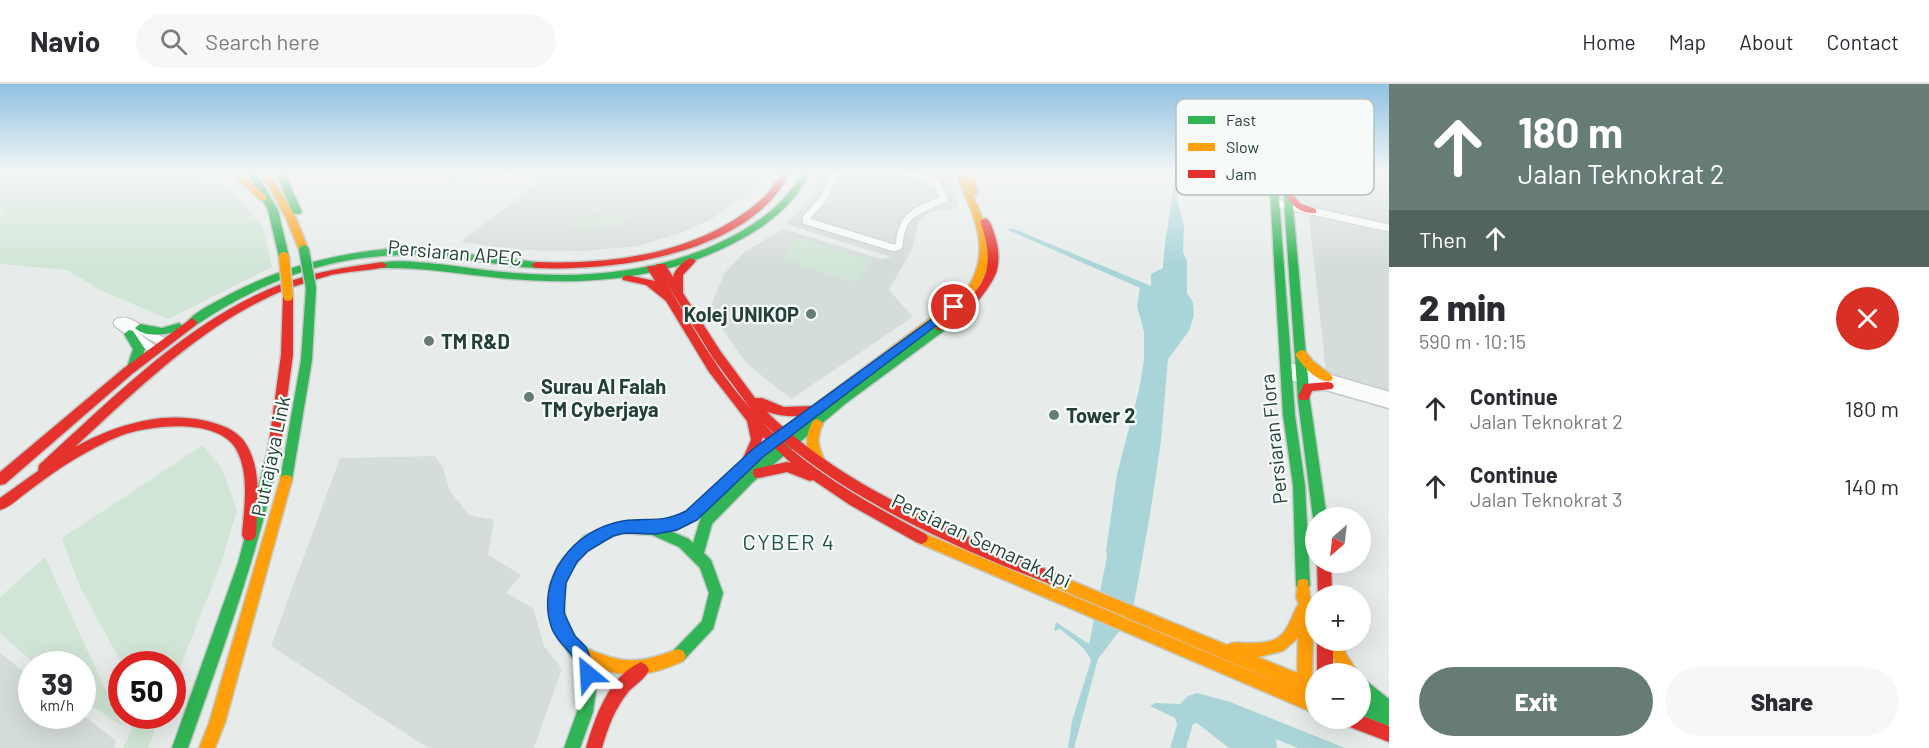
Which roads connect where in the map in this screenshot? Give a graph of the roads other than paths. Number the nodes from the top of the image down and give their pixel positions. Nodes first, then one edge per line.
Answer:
1 (270, 203) edge
2 (283, 203) edge
3 (293, 203) edge
4 (762, 203) edge
5 (786, 203) edge
6 (819, 203) edge
7 (931, 203) edge
8 (970, 203) edge
9 (979, 203) edge
10 (1283, 203) edge
11 (1284, 203) edge
12 (1284, 206) junction
13 (1311, 213) junction
14 (1389, 230) edge
15 (706, 237) junction
16 (303, 249) junction
17 (712, 250) junction
18 (656, 265) junction
19 (567, 266) junction
20 (546, 279) junction
21 (674, 296) junction
22 (189, 322) junction
23 (135, 331) junction
24 (198, 336) junction
25 (161, 347) junction
26 (1301, 354) junction
27 (132, 369) junction
28 (1286, 370) junction
29 (152, 373) junction
30 (1302, 375) junction
31 (733, 378) junction
32 (1328, 382) junction
33 (1389, 396) edge
34 (1304, 401) junction
35 (1389, 404) edge
36 (818, 414) junction
37 (753, 419) junction
38 (784, 442) junction
39 (821, 464) junction
40 (748, 470) junction
41 (0, 480) edge
42 (851, 498) junction
43 (0, 505) edge
44 (1318, 507) edge
45 (656, 528) junction
46 (698, 551) junction
47 (249, 553) junction
48 (1303, 597) junction
49 (1184, 633) junction
50 (580, 653) junction
51 (1309, 663) edge
52 (641, 670) junction
53 (1305, 685) edge
54 (1371, 693) edge
55 (1305, 702) edge
56 (1389, 709) edge
57 (1371, 711) edge
58 (1389, 718) edge
59 (1371, 727) edge
60 (1389, 734) edge
61 (180, 748) edge
62 (209, 748) edge
63 (572, 748) edge
64 (594, 748) edge

1 - 47 main road, Putrajaya Link, bridge
2 - 16 main road, Putrajaya Link
3 - 16 main road
4 - 15 main road, Persiaran APEC
5 - 17 main road, Persiaran APEC
6 - 7 street
8 - 36 main road
9 - 36 main road
10 - 12 main road, Persiaran Flora
11 - 12 main road, Persiaran Flora
12 - 13 main road
12 - 13 main road
12 - 26 main road, Persiaran Flora
12 - 28 main road, Persiaran Flora
13 - 14 street
15 - 18 main road
15 - 19 main road, Persiaran APEC
16 - 62 main road, Putrajaya Link, bridge
17 - 18 main road, Persiaran APEC
17 - 21 main road
18 - 19 main road
18 - 20 main road, Persiaran APEC
18 - 21 main road, Persiaran Semarak Api
19 - 22 main road, Persiaran APEC
20 - 21 main road
20 - 24 main road, Persiaran APEC
21 - 31 main road, Persiaran Semarak Api
21 - 37 main road, Persiaran Semarak Api
22 - 23 main road
22 - 25 main road, Persiaran APEC
23 - 25 street
23 - 25 street
23 - 27 main road
24 - 25 main road
24 - 29 main road, Persiaran APEC
25 - 27 main road, Persiaran APEC
25 - 29 main road
26 - 30 main road, Persiaran Flora
26 - 32 main road
27 - 41 main road, Persiaran APEC
28 - 30 street
28 - 48 main road, Persiaran Flora
29 - 43 main road, Persiaran APEC
30 - 32 street
30 - 34 main road, Persiaran Flora
31 - 36 main road
31 - 38 main road, Persiaran Semarak Api
32 - 33 street
32 - 34 main road
32 - 35 street
34 - 44 main road, Persiaran Flora
36 - 38 main road
36 - 39 main road
37 - 38 main road, Persiaran Semarak Api
37 - 40 main road
38 - 39 main road, Persiaran Semarak Api
38 - 40 main road
38 - 42 main road, Persiaran Semarak Api
39 - 49 main road, Persiaran Semarak Api
40 - 42 main road
40 - 45 main road
40 - 46 main road
42 - 55 main road, Persiaran Semarak Api
43 - 47 main road
45 - 46 main road
45 - 50 main road
46 - 52 main road
47 - 61 main road, Putrajaya Link
48 - 49 main road
48 - 51 main road, Persiaran Flora
49 - 53 main road, Persiaran Semarak Api
50 - 52 main road
50 - 63 main road
52 - 64 main road
54 - 56 main road
57 - 58 main road
59 - 60 main road

